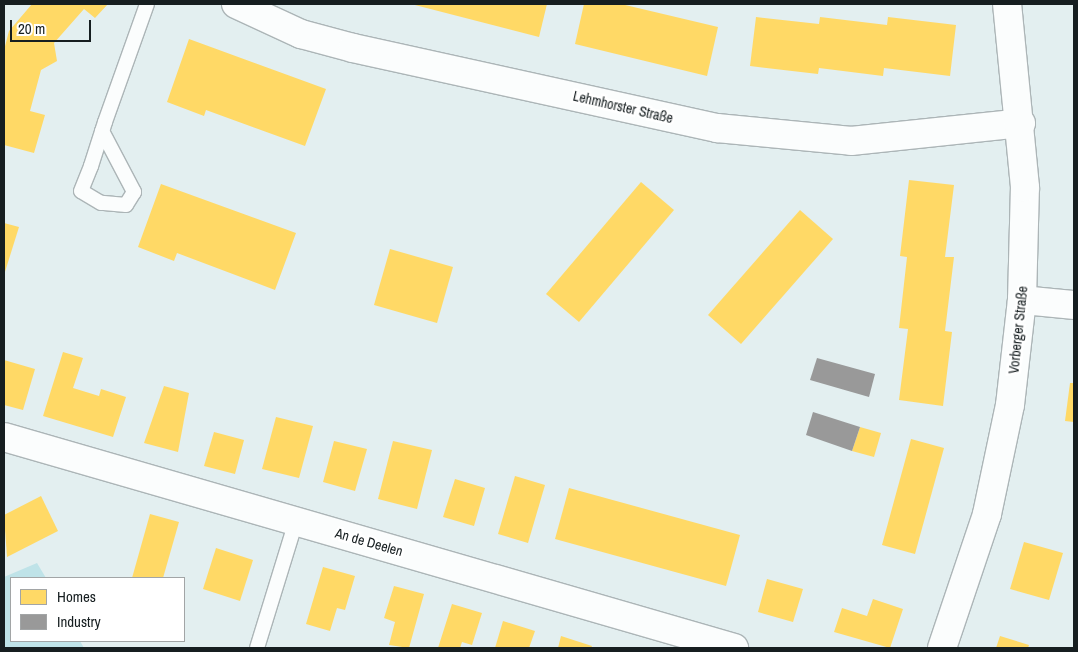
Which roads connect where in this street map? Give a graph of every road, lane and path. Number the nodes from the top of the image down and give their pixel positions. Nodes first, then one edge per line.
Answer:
1 (146, 4) edge
2 (236, 4) edge
3 (1007, 4) edge
4 (1020, 123) junction
5 (102, 131) junction
6 (1022, 300) junction
7 (1074, 305) edge
8 (4, 437) edge
9 (296, 521) junction
10 (257, 648) edge
11 (734, 648) edge
12 (942, 648) edge

1 - 5 lane
2 - 4 street, Lehmhorster Straße
3 - 4 street, Vorberger Straße
4 - 6 street, Vorberger Straße
5 - 5 lane
6 - 7 street
6 - 12 street, Vorberger Straße
8 - 9 street, An de Deelen
9 - 10 lane
9 - 11 street, An de Deelen

